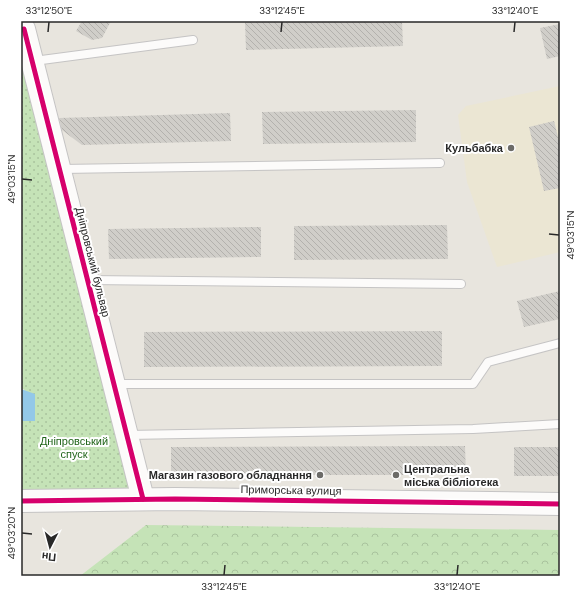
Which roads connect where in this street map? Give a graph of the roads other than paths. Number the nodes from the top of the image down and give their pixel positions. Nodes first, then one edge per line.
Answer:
1 (29, 26) edge
2 (193, 40) dead end
3 (33, 62) junction
4 (440, 163) dead end
5 (60, 169) junction
6 (88, 280) junction
7 (460, 284) dead end
8 (560, 343) edge
9 (114, 384) junction
10 (560, 424) edge
11 (126, 435) junction
12 (143, 499) junction
13 (21, 501) edge
14 (560, 504) edge

1 - 3 street, Дніпровський бульвар
2 - 3 lane
3 - 5 street, Дніпровський бульвар
4 - 5 lane
5 - 6 street, Дніпровський бульвар
6 - 7 lane
6 - 9 street, Дніпровський бульвар
8 - 9 lane
9 - 11 street, Дніпровський бульвар
10 - 11 lane
11 - 12 street, Дніпровський бульвар
12 - 13 street, Приморська вулиця
12 - 14 street, Приморська вулиця

